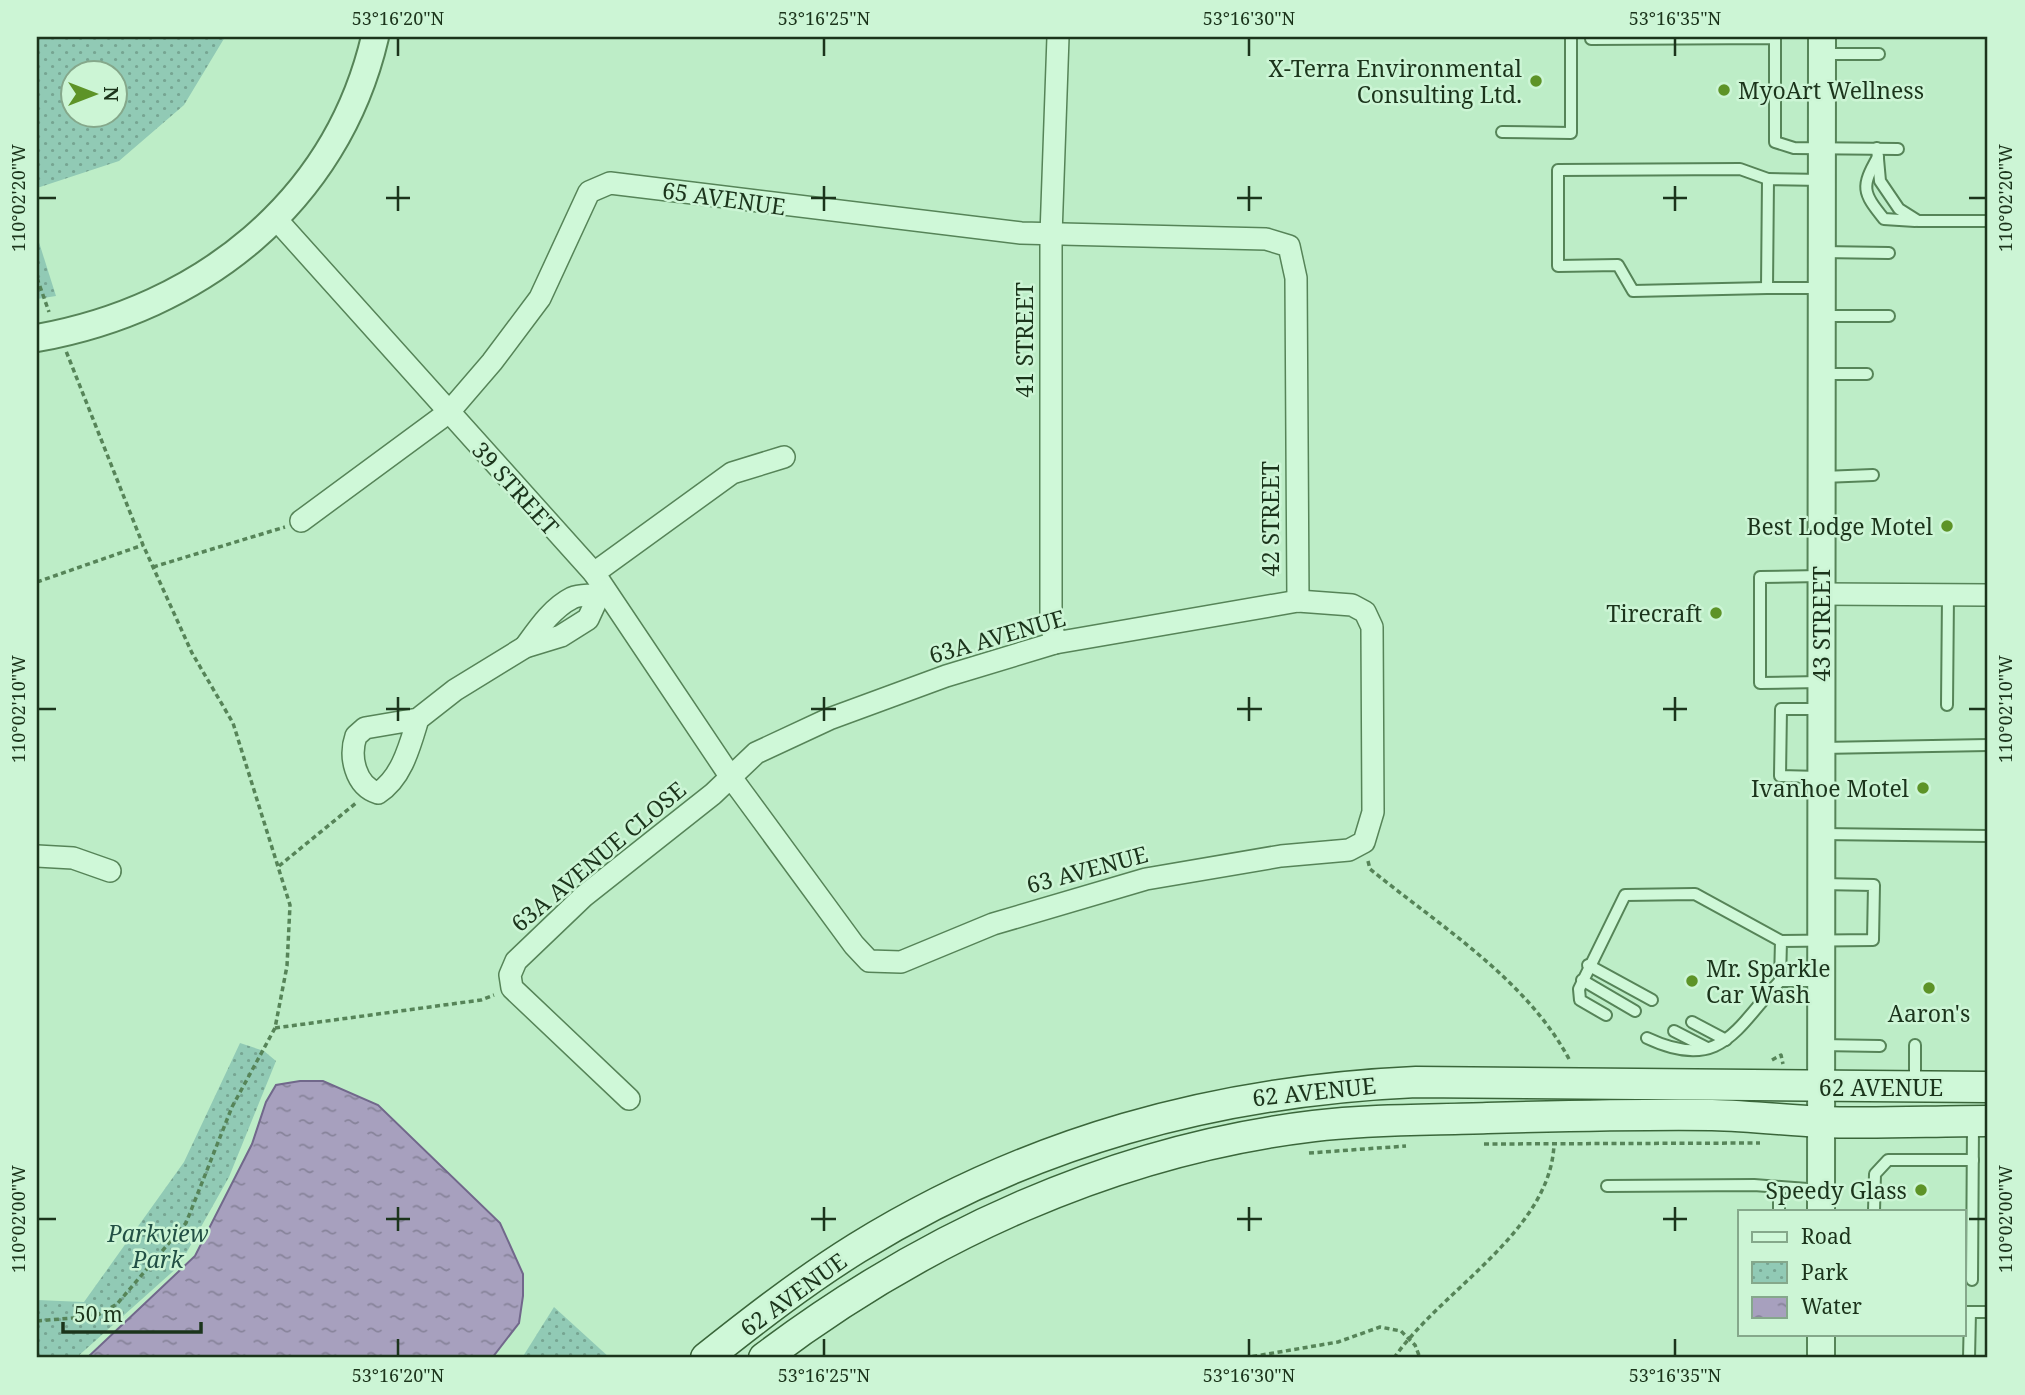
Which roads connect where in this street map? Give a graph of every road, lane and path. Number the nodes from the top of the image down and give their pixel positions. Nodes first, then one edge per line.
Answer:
1 (375, 37) edge
2 (1058, 37) edge
3 (1571, 37) edge
4 (1656, 38) edge
5 (1591, 39) dead end
6 (1822, 45) edge
7 (1879, 54) dead end
8 (1502, 132) dead end
9 (1822, 148) junction
10 (1898, 149) dead end
11 (1877, 153) junction
12 (1768, 179) junction
13 (1822, 180) junction
14 (276, 219) junction
15 (1918, 221) junction
16 (1988, 221) edge
17 (1051, 236) junction
18 (1289, 246) joint
19 (1822, 252) junction
20 (1889, 253) dead end
21 (37, 278) edge
22 (1767, 288) junction
23 (1822, 288) junction
24 (47, 306) dead end
25 (1822, 316) junction
26 (1889, 316) dead end
27 (37, 338) edge
28 (66, 351) dead end
29 (1822, 374) junction
30 (1867, 374) dead end
31 (449, 412) junction
32 (784, 457) dead end
33 (1873, 475) dead end
34 (1822, 477) junction
35 (301, 521) joint
36 (143, 545) junction
37 (153, 567) junction
38 (37, 582) edge
39 (1821, 585) junction
40 (599, 586) junction
41 (1948, 594) junction
42 (1988, 595) edge
43 (1298, 601) junction
44 (1055, 643) junction
45 (1821, 682) junction
46 (1947, 705) dead end
47 (1821, 709) junction
48 (418, 719) junction
49 (1988, 745) edge
50 (1821, 748) junction
51 (730, 776) junction
52 (1821, 777) junction
53 (370, 791) junction
54 (1821, 834) junction
55 (1988, 836) edge
56 (1349, 850) joint
57 (37, 856) edge
58 (279, 866) junction
59 (1370, 869) dead end
60 (110, 871) dead end
61 (1821, 884) junction
62 (1781, 940) junction
63 (1821, 941) junction
64 (854, 945) joint
65 (1588, 965) junction
66 (1582, 980) junction
67 (1780, 981) junction
68 (1821, 981) junction
69 (481, 1000) dead end
70 (1652, 1000) dead end
71 (1635, 1011) dead end
72 (1606, 1015) dead end
73 (1692, 1023) dead end
74 (275, 1028) junction
75 (1674, 1031) dead end
76 (1647, 1038) dead end
77 (1726, 1040) junction
78 (1821, 1045) junction
79 (1915, 1045) dead end
80 (1880, 1046) dead end
81 (1707, 1048) junction
82 (1572, 1065) dead end
83 (1821, 1087) junction
84 (1915, 1087) junction
85 (1988, 1087) edge
86 (629, 1100) dead end
87 (1980, 1121) edge
88 (1821, 1122) junction
89 (1761, 1143) dead end
90 (1472, 1144) dead end
91 (1554, 1144) junction
92 (1418, 1145) dead end
93 (1300, 1154) dead end
94 (1973, 1160) junction
95 (1607, 1186) dead end
96 (1779, 1187) junction
97 (1821, 1201) edge
98 (1779, 1210) edge
99 (1874, 1210) edge
100 (1972, 1280) dead end
101 (1967, 1312) edge
102 (1988, 1312) edge
103 (37, 1321) edge
104 (1821, 1336) edge
105 (1409, 1337) junction
106 (706, 1358) edge
107 (764, 1358) edge
108 (1244, 1358) edge
109 (1394, 1358) edge
110 (1420, 1358) edge
111 (1821, 1358) edge
112 (1969, 1358) edge

1 - 14 street
2 - 17 street, 41 STREET
3 - 8 lane
4 - 5 lane
4 - 9 lane
6 - 7 lane
6 - 9 street, 43 STREET
9 - 11 lane
9 - 13 street, 43 STREET
10 - 11 lane
11 - 15 lane
11 - 15 lane
12 - 13 lane
12 - 22 lane
12 - 22 lane
13 - 19 street, 43 STREET
14 - 27 street
14 - 31 street, 39 STREET
15 - 16 lane
17 - 18 street, 65 AVENUE
17 - 31 street, 65 AVENUE
17 - 44 street, 41 STREET
18 - 43 street, 42 STREET
19 - 20 lane
19 - 23 street, 43 STREET
21 - 24 path
22 - 23 lane
23 - 25 street, 43 STREET
25 - 26 lane
25 - 29 street, 43 STREET
28 - 36 path
29 - 30 lane
29 - 34 street, 43 STREET
31 - 35 street, 65 AVENUE
31 - 40 street, 39 STREET
32 - 40 street
33 - 34 lane
34 - 39 street, 43 STREET
35 - 37 path
36 - 37 path
36 - 38 path
37 - 58 path
39 - 41 street
39 - 45 street, 43 STREET
39 - 45 lane
40 - 48 street
40 - 51 street, 39 STREET
41 - 42 street
41 - 46 lane
43 - 44 street, 63A AVENUE
43 - 56 street, 42 STREET
44 - 51 street, 63A AVENUE
45 - 47 street, 43 STREET
47 - 50 street, 43 STREET
47 - 52 lane
48 - 53 street
48 - 53 street
49 - 50 lane
50 - 52 street, 43 STREET
51 - 64 street, 39 STREET
51 - 86 street, 63A AVENUE CLOSE
52 - 54 street, 43 STREET
53 - 58 path
54 - 55 lane
54 - 61 street, 43 STREET
56 - 64 street, 63 AVENUE
57 - 60 street
58 - 74 path
59 - 82 path
61 - 63 street, 43 STREET
61 - 63 lane
62 - 63 lane
62 - 65 lane
62 - 67 lane
63 - 68 street, 43 STREET
65 - 66 lane
65 - 70 lane
66 - 71 lane
66 - 72 lane
67 - 68 lane
67 - 77 lane
68 - 78 street, 43 STREET
69 - 74 path
73 - 77 lane
74 - 103 path
75 - 81 lane
76 - 81 lane
77 - 81 lane
78 - 80 lane
78 - 83 street, 43 STREET
79 - 84 lane
83 - 84 main road, 62 AVENUE
83 - 88 street, 43 STREET
83 - 106 main road, 62 AVENUE
84 - 85 main road, 62 AVENUE
87 - 88 main road, 62 AVENUE
87 - 94 lane
88 - 97 street, 43 STREET
88 - 107 main road, 62 AVENUE
89 - 91 path
90 - 91 path
91 - 105 path
92 - 93 path
94 - 99 lane
94 - 100 lane
95 - 96 lane
96 - 97 lane
96 - 98 lane
101 - 102 lane
101 - 112 lane
104 - 111 street
105 - 108 path
105 - 109 path
105 - 110 path

